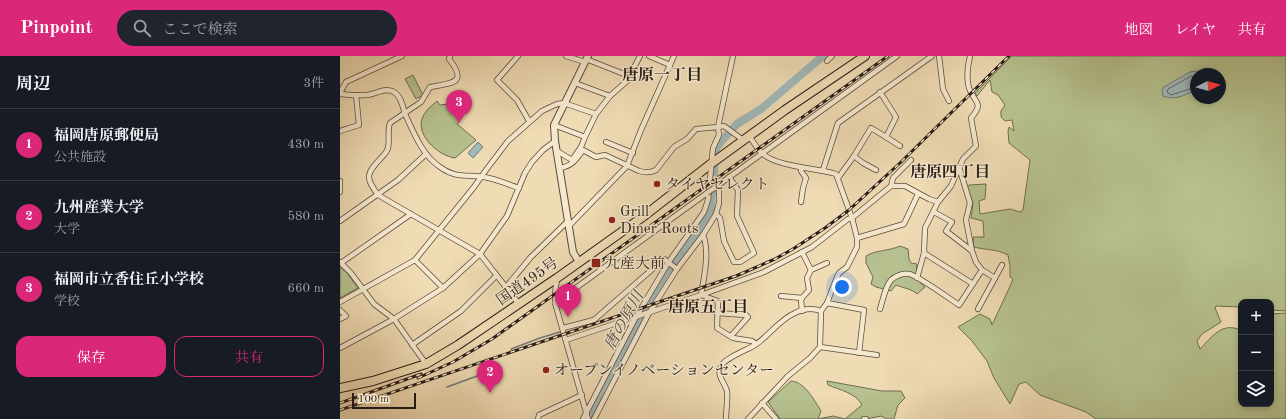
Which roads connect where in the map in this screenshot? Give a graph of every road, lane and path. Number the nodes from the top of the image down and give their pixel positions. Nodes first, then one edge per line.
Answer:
1 (402, 56) edge
2 (450, 56) edge
3 (518, 56) edge
4 (566, 56) edge
5 (640, 56) edge
6 (649, 56) edge
7 (674, 56) edge
8 (733, 56) edge
9 (832, 56) edge
10 (865, 56) edge
11 (897, 56) edge
12 (932, 56) edge
13 (938, 56) edge
14 (970, 56) edge
15 (586, 59) edge
16 (827, 61) dead end
17 (670, 65) junction
18 (629, 76) junction
19 (575, 83) junction
20 (880, 92) junction
21 (340, 93) edge
22 (356, 95) junction
23 (610, 96) junction
24 (949, 101) dead end
25 (564, 103) junction
26 (405, 113) junction
27 (596, 114) junction
28 (529, 121) junction
29 (554, 125) junction
30 (718, 126) junction
31 (340, 131) edge
32 (584, 137) junction
33 (743, 137) junction
34 (886, 137) junction
35 (555, 141) junction
36 (606, 142) dead end
37 (900, 146) dead end
38 (557, 151) junction
39 (633, 153) junction
40 (761, 153) junction
41 (426, 154) junction
42 (854, 156) junction
43 (911, 160) dead end
44 (711, 163) junction
45 (627, 166) junction
46 (801, 167) junction
47 (959, 167) junction
48 (560, 168) junction
49 (823, 170) junction
50 (876, 170) dead end
51 (729, 176) junction
52 (482, 177) junction
53 (838, 178) junction
54 (340, 181) edge
55 (718, 185) junction
56 (891, 186) junction
57 (518, 188) junction
58 (340, 192) edge
59 (918, 194) junction
60 (378, 195) junction
61 (801, 202) dead end
62 (938, 202) junction
63 (934, 212) junction
64 (411, 214) junction
65 (716, 214) junction
66 (852, 218) junction
67 (340, 221) edge
68 (568, 223) junction
69 (440, 230) junction
70 (703, 235) junction
71 (857, 238) junction
72 (972, 251) junction
73 (802, 252) junction
74 (924, 253) junction
75 (480, 254) junction
76 (415, 260) junction
77 (340, 262) edge
78 (579, 262) junction
79 (669, 263) junction
80 (827, 263) dead end
81 (1002, 265) dead end
82 (676, 268) junction
83 (810, 270) junction
84 (982, 270) junction
85 (496, 276) junction
86 (558, 278) junction
87 (917, 278) junction
88 (996, 278) junction
89 (973, 284) junction
90 (506, 287) junction
91 (443, 288) junction
92 (364, 289) junction
93 (701, 295) junction
94 (781, 296) dead end
95 (802, 298) junction
96 (340, 302) edge
97 (555, 303) junction
98 (827, 303) junction
99 (519, 304) junction
100 (880, 309) dead end
101 (978, 309) dead end
102 (340, 310) edge
103 (802, 311) junction
104 (822, 311) junction
105 (648, 313) junction
106 (718, 313) junction
107 (637, 317) junction
108 (340, 319) edge
109 (394, 319) junction
110 (563, 328) junction
111 (730, 336) junction
112 (566, 340) junction
113 (756, 344) junction
114 (412, 345) junction
115 (820, 347) junction
116 (340, 348) edge
117 (859, 353) junction
118 (877, 354) dead end
119 (426, 364) junction
120 (340, 388) edge
121 (582, 396) junction
122 (762, 403) junction
123 (586, 412) junction
124 (538, 419) edge
125 (583, 419) edge
126 (588, 419) edge
127 (594, 419) edge
128 (726, 419) edge
129 (748, 419) edge
130 (776, 419) edge

1 - 21 street
2 - 26 street
3 - 28 street
4 - 15 street
5 - 18 street
6 - 17 street
7 - 17 street
8 - 30 street
9 - 16 street
10 - 33 highway
11 - 40 street
12 - 20 street
13 - 24 street
14 - 47 street
15 - 18 street
15 - 19 street
17 - 39 street
18 - 23 street
19 - 23 street
19 - 25 street
20 - 34 street
20 - 49 street
21 - 22 street
22 - 26 street
22 - 31 street
23 - 27 street
25 - 27 street
25 - 28 street
25 - 29 street
26 - 41 street
26 - 60 street
27 - 32 street
28 - 52 street
29 - 32 street
29 - 35 street
30 - 33 street
30 - 44 street
30 - 45 street
32 - 38 street
33 - 40 street
33 - 44 highway, 国道495号
34 - 37 street
34 - 42 street
35 - 38 street
35 - 57 street
36 - 39 street
38 - 48 street
39 - 45 street
40 - 46 street
40 - 51 street
41 - 52 street
41 - 60 street
42 - 50 street
42 - 53 street
43 - 56 street
44 - 78 highway, 国道495号
44 - 79 street
45 - 48 street
45 - 68 street
46 - 49 street
46 - 61 street
47 - 62 street
47 - 72 street
48 - 68 street
49 - 53 street
51 - 55 street
51 - 65 street
52 - 57 street
52 - 69 street
53 - 66 street
54 - 58 street
55 - 65 street
55 - 97 street, bridge
56 - 59 street
56 - 66 street
57 - 75 street
59 - 62 street
59 - 71 street
60 - 64 street
60 - 67 street
62 - 63 street
63 - 72 street
63 - 74 street
64 - 69 street
64 - 77 street
65 - 70 street
66 - 71 street
66 - 73 street
68 - 78 street
68 - 90 street
69 - 75 street
69 - 76 street
70 - 82 street
70 - 93 street
71 - 98 street
72 - 84 street
73 - 83 street
73 - 93 street
74 - 87 street
74 - 89 street
75 - 85 street
75 - 91 street
76 - 91 street
76 - 92 street
77 - 92 street
78 - 86 highway, 国道495号
79 - 82 street
79 - 107 street
79 - 110 street
80 - 83 street
81 - 88 street
82 - 105 street
83 - 95 street
84 - 88 street
84 - 89 street
85 - 90 street
85 - 114 street
86 - 97 street
86 - 99 highway, 国道495号
87 - 89 street
87 - 100 street
88 - 101 street
90 - 99 street
91 - 109 street
92 - 96 street
92 - 109 street
93 - 105 street
93 - 106 street
94 - 95 street
95 - 103 street
97 - 110 street
98 - 104 street
98 - 117 street
99 - 119 highway, 国道495号
102 - 108 street
103 - 104 street
103 - 113 street
104 - 115 street
105 - 107 street
105 - 127 street
106 - 111 street
106 - 111 street
107 - 112 street
107 - 123 street
109 - 114 street
109 - 116 street
110 - 112 street
111 - 113 street
112 - 121 street
113 - 128 street
114 - 119 street
115 - 117 street
115 - 122 street
117 - 118 street
119 - 120 highway, 国道495号
121 - 123 street
121 - 124 street
122 - 129 street
122 - 130 street
123 - 125 street
123 - 126 street

